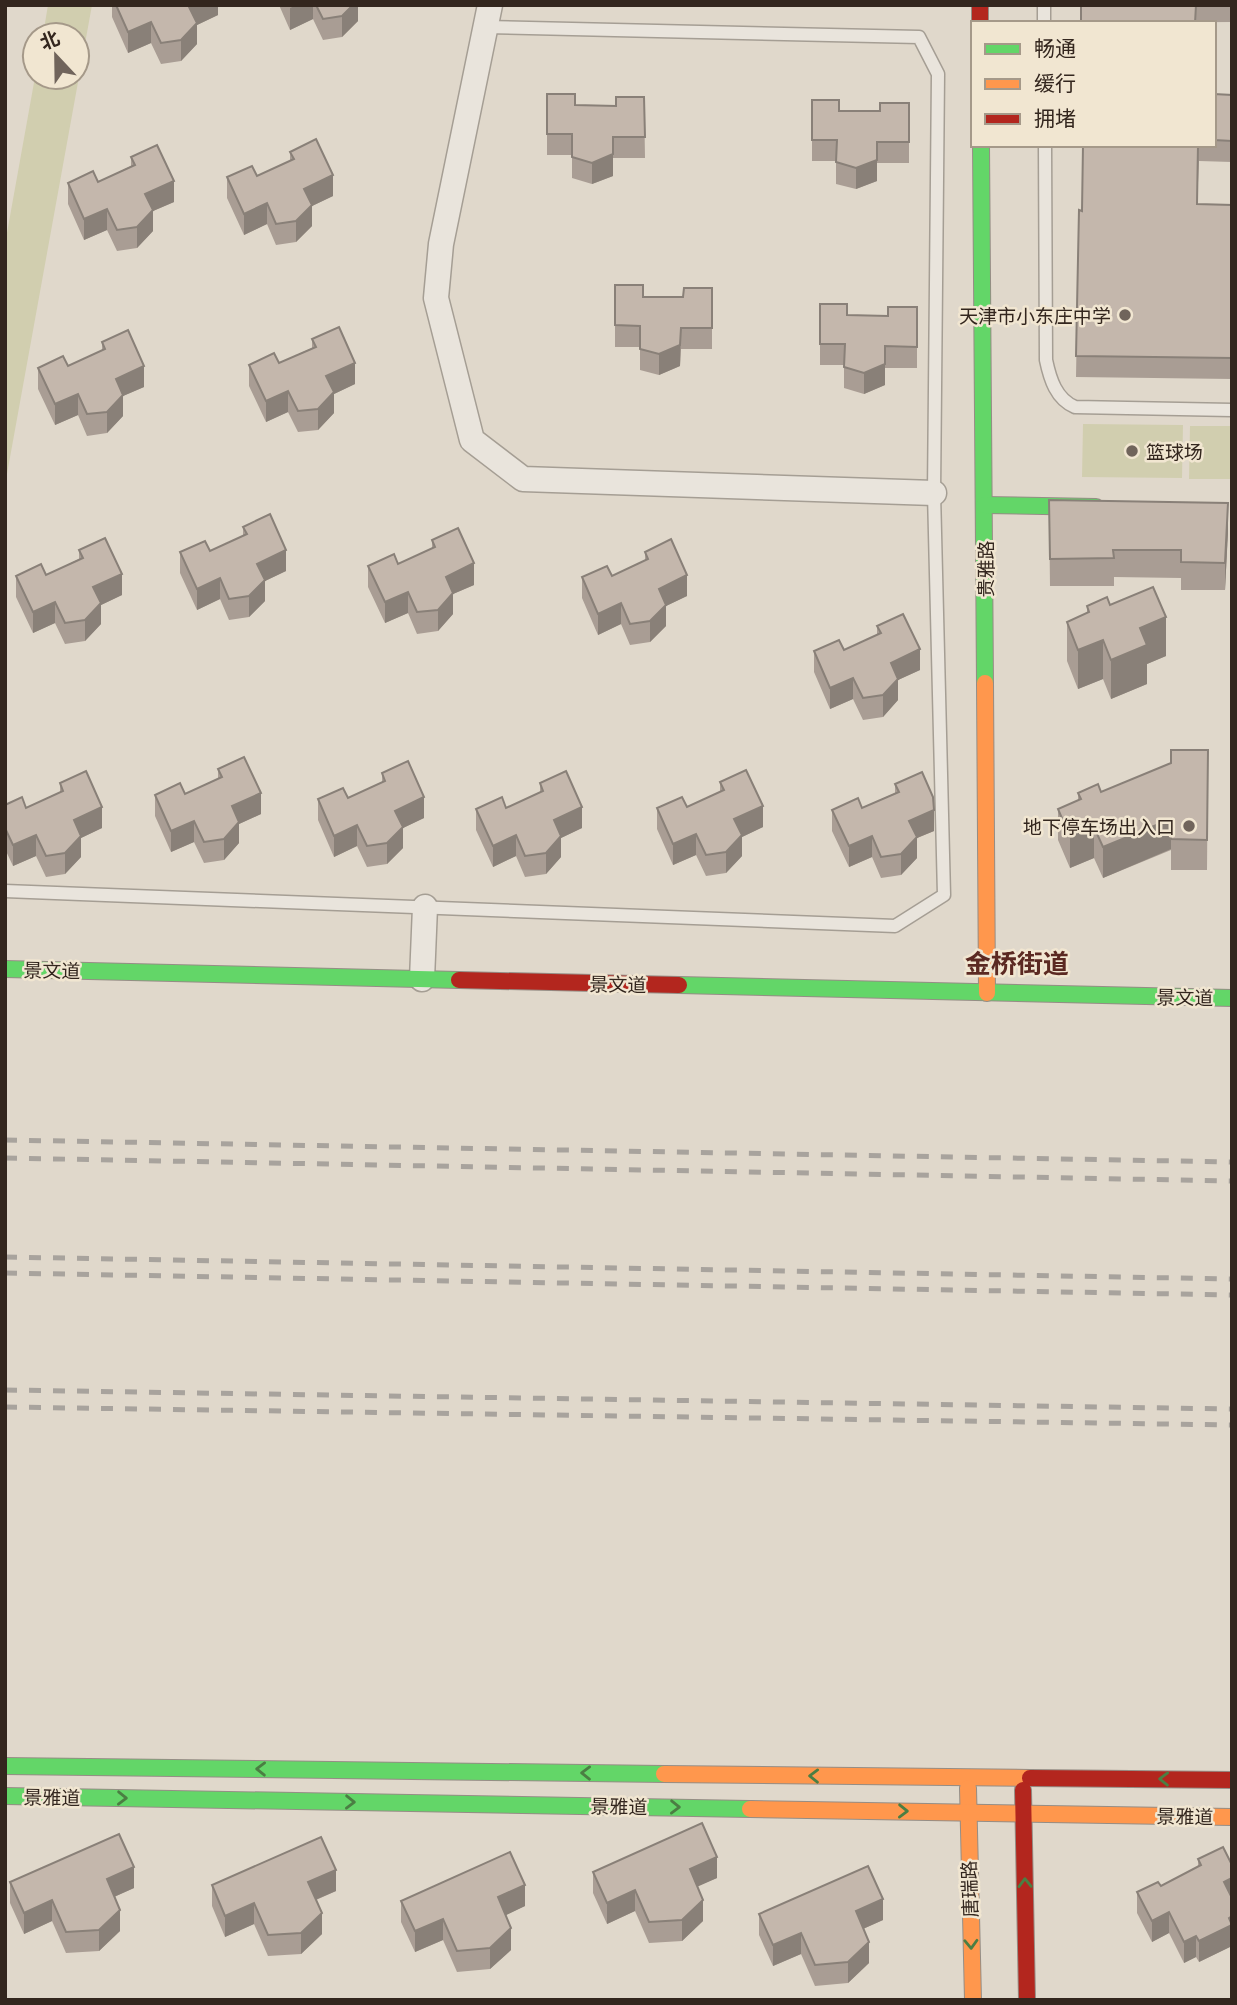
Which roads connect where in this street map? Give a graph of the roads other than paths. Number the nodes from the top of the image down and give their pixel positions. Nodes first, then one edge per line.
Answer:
1 (488, 16) edge
2 (981, 147) edge
3 (1045, 147) edge
4 (1232, 410) edge
5 (934, 493) junction
6 (984, 505) junction
7 (1108, 507) edge
8 (5, 891) edge
9 (425, 907) junction
10 (5, 969) edge
11 (422, 979) junction
12 (987, 993) junction
13 (1232, 998) edge
14 (5, 1766) edge
15 (968, 1777) junction
16 (1024, 1778) junction
17 (1232, 1780) edge
18 (5, 1796) edge
19 (967, 1812) junction
20 (1023, 1814) junction
21 (1232, 1817) edge
22 (973, 2000) edge
23 (1027, 2000) edge

1 - 5 lane
1 - 5 street
2 - 6 street, 贵雅路
3 - 4 lane
5 - 9 lane
6 - 7 street
6 - 12 street, 贵雅路
8 - 9 lane
9 - 11 street
10 - 11 street, 景文道
11 - 12 street, 景文道
12 - 13 street, 景文道
15 -> 14 street, 景雅道
15 - 16 street, 景雅道
15 - 19 street, 唐瑞路
17 -> 16 street, 景雅道
16 - 20 street
18 -> 19 street, 景雅道
19 - 20 street, 景雅道
19 -> 22 street, 唐瑞路
20 - 21 street, 景雅道
23 -> 20 street

